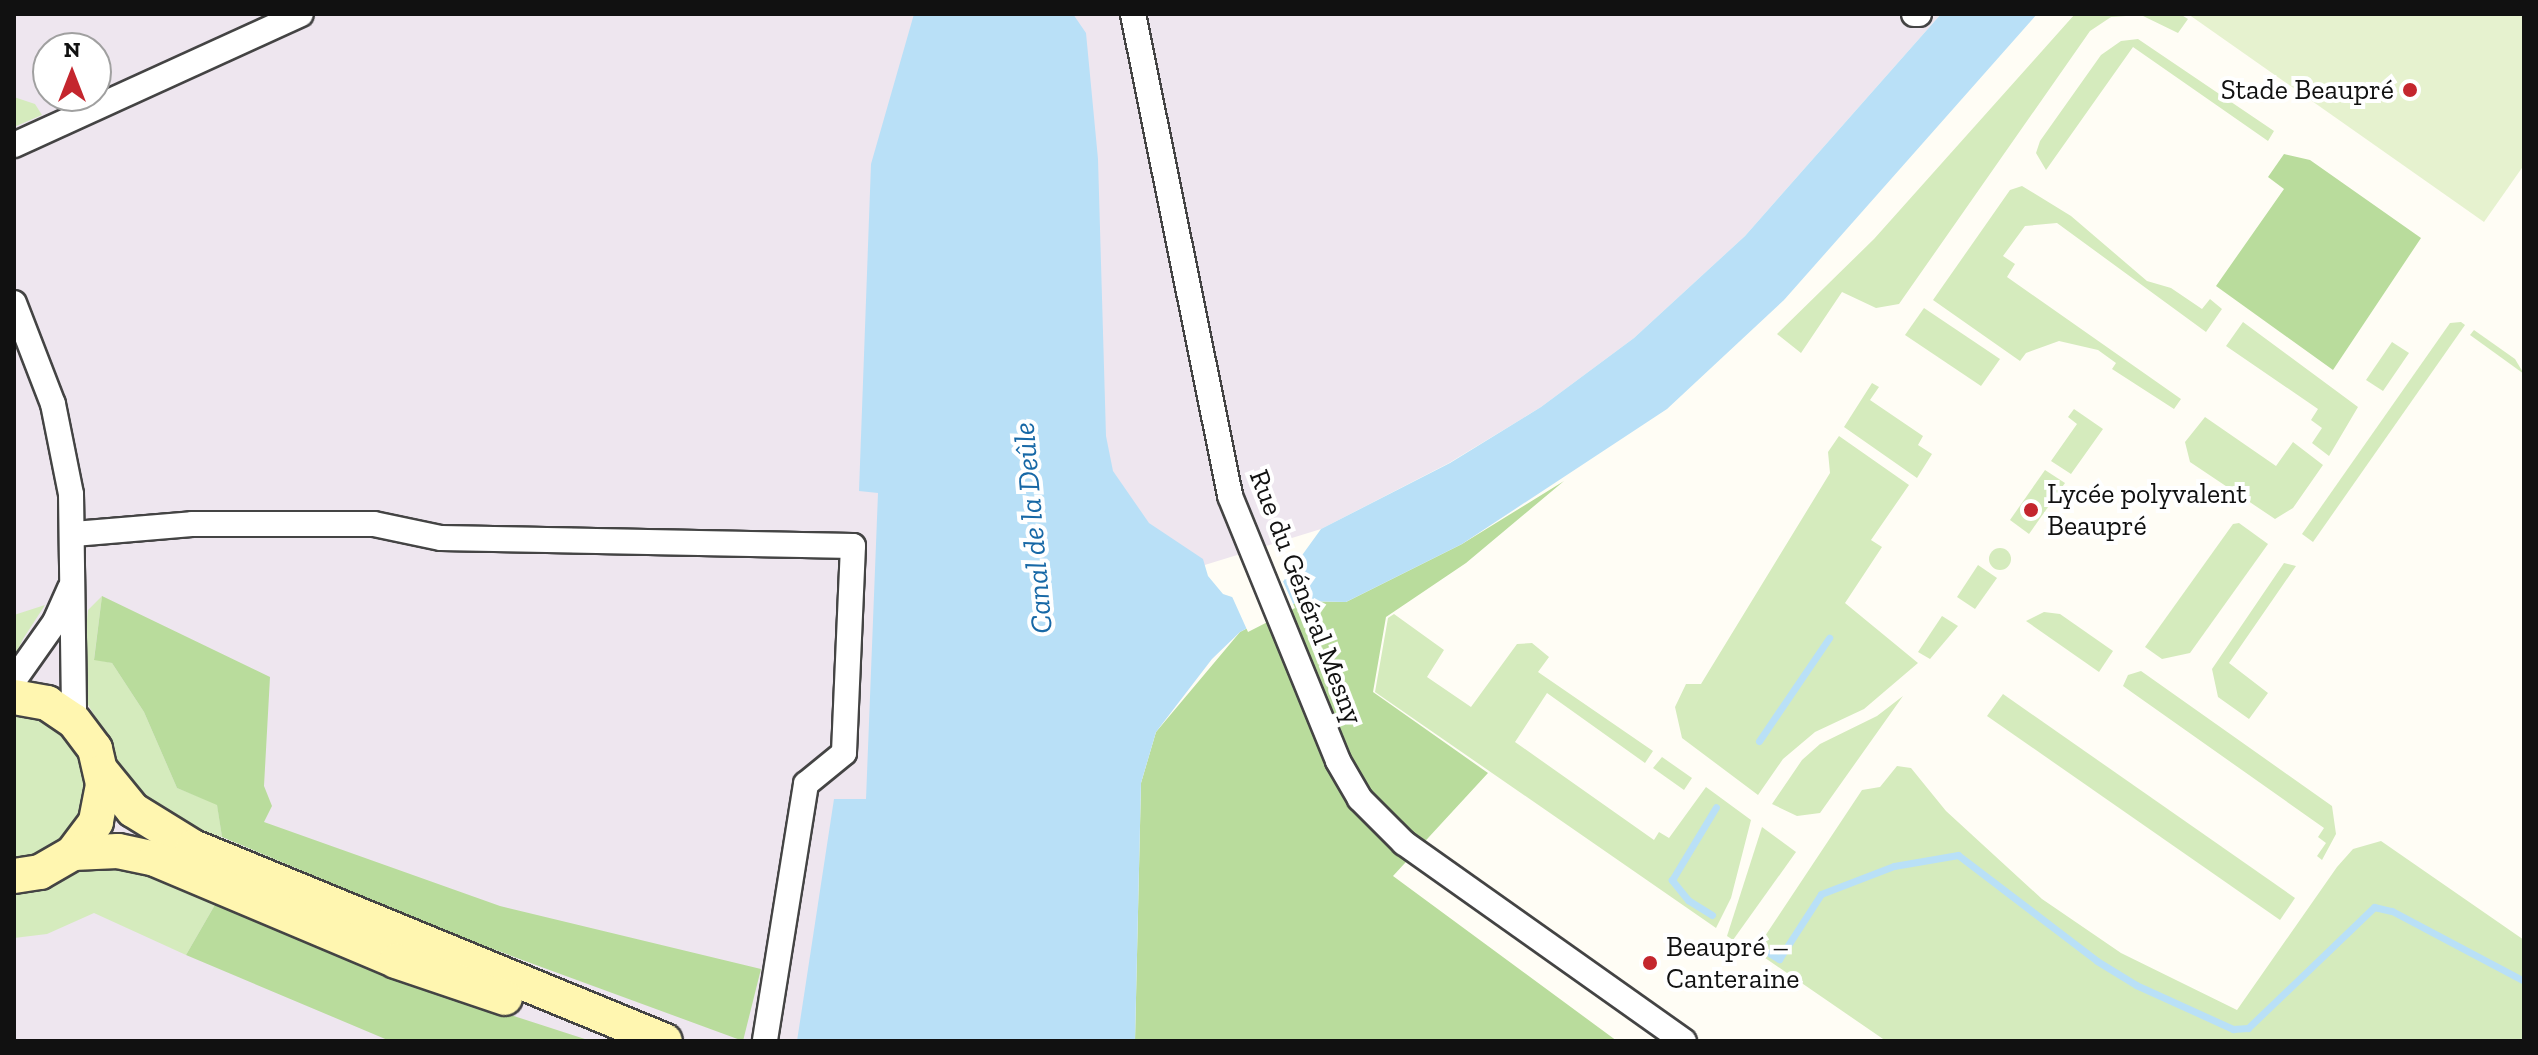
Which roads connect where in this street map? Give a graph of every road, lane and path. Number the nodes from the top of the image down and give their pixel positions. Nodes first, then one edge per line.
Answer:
1 (301, 14) edge
2 (1133, 14) edge
3 (14, 145) edge
4 (14, 303) edge
5 (74, 534) junction
6 (75, 563) junction
7 (14, 680) edge
8 (14, 697) edge
9 (74, 721) junction
10 (102, 772) junction
11 (73, 853) junction
12 (19, 878) edge
13 (651, 1041) edge
14 (665, 1041) edge
15 (765, 1041) edge
16 (1684, 1041) edge

1 - 3 street
2 - 16 street, Rue du Général Mesny
4 - 5 street
5 - 6 street
5 - 15 street
6 - 7 street
6 - 9 street
8 - 9 main road
9 - 10 main road
10 - 11 main road
10 - 14 main road
11 - 12 main road
11 - 13 main road

